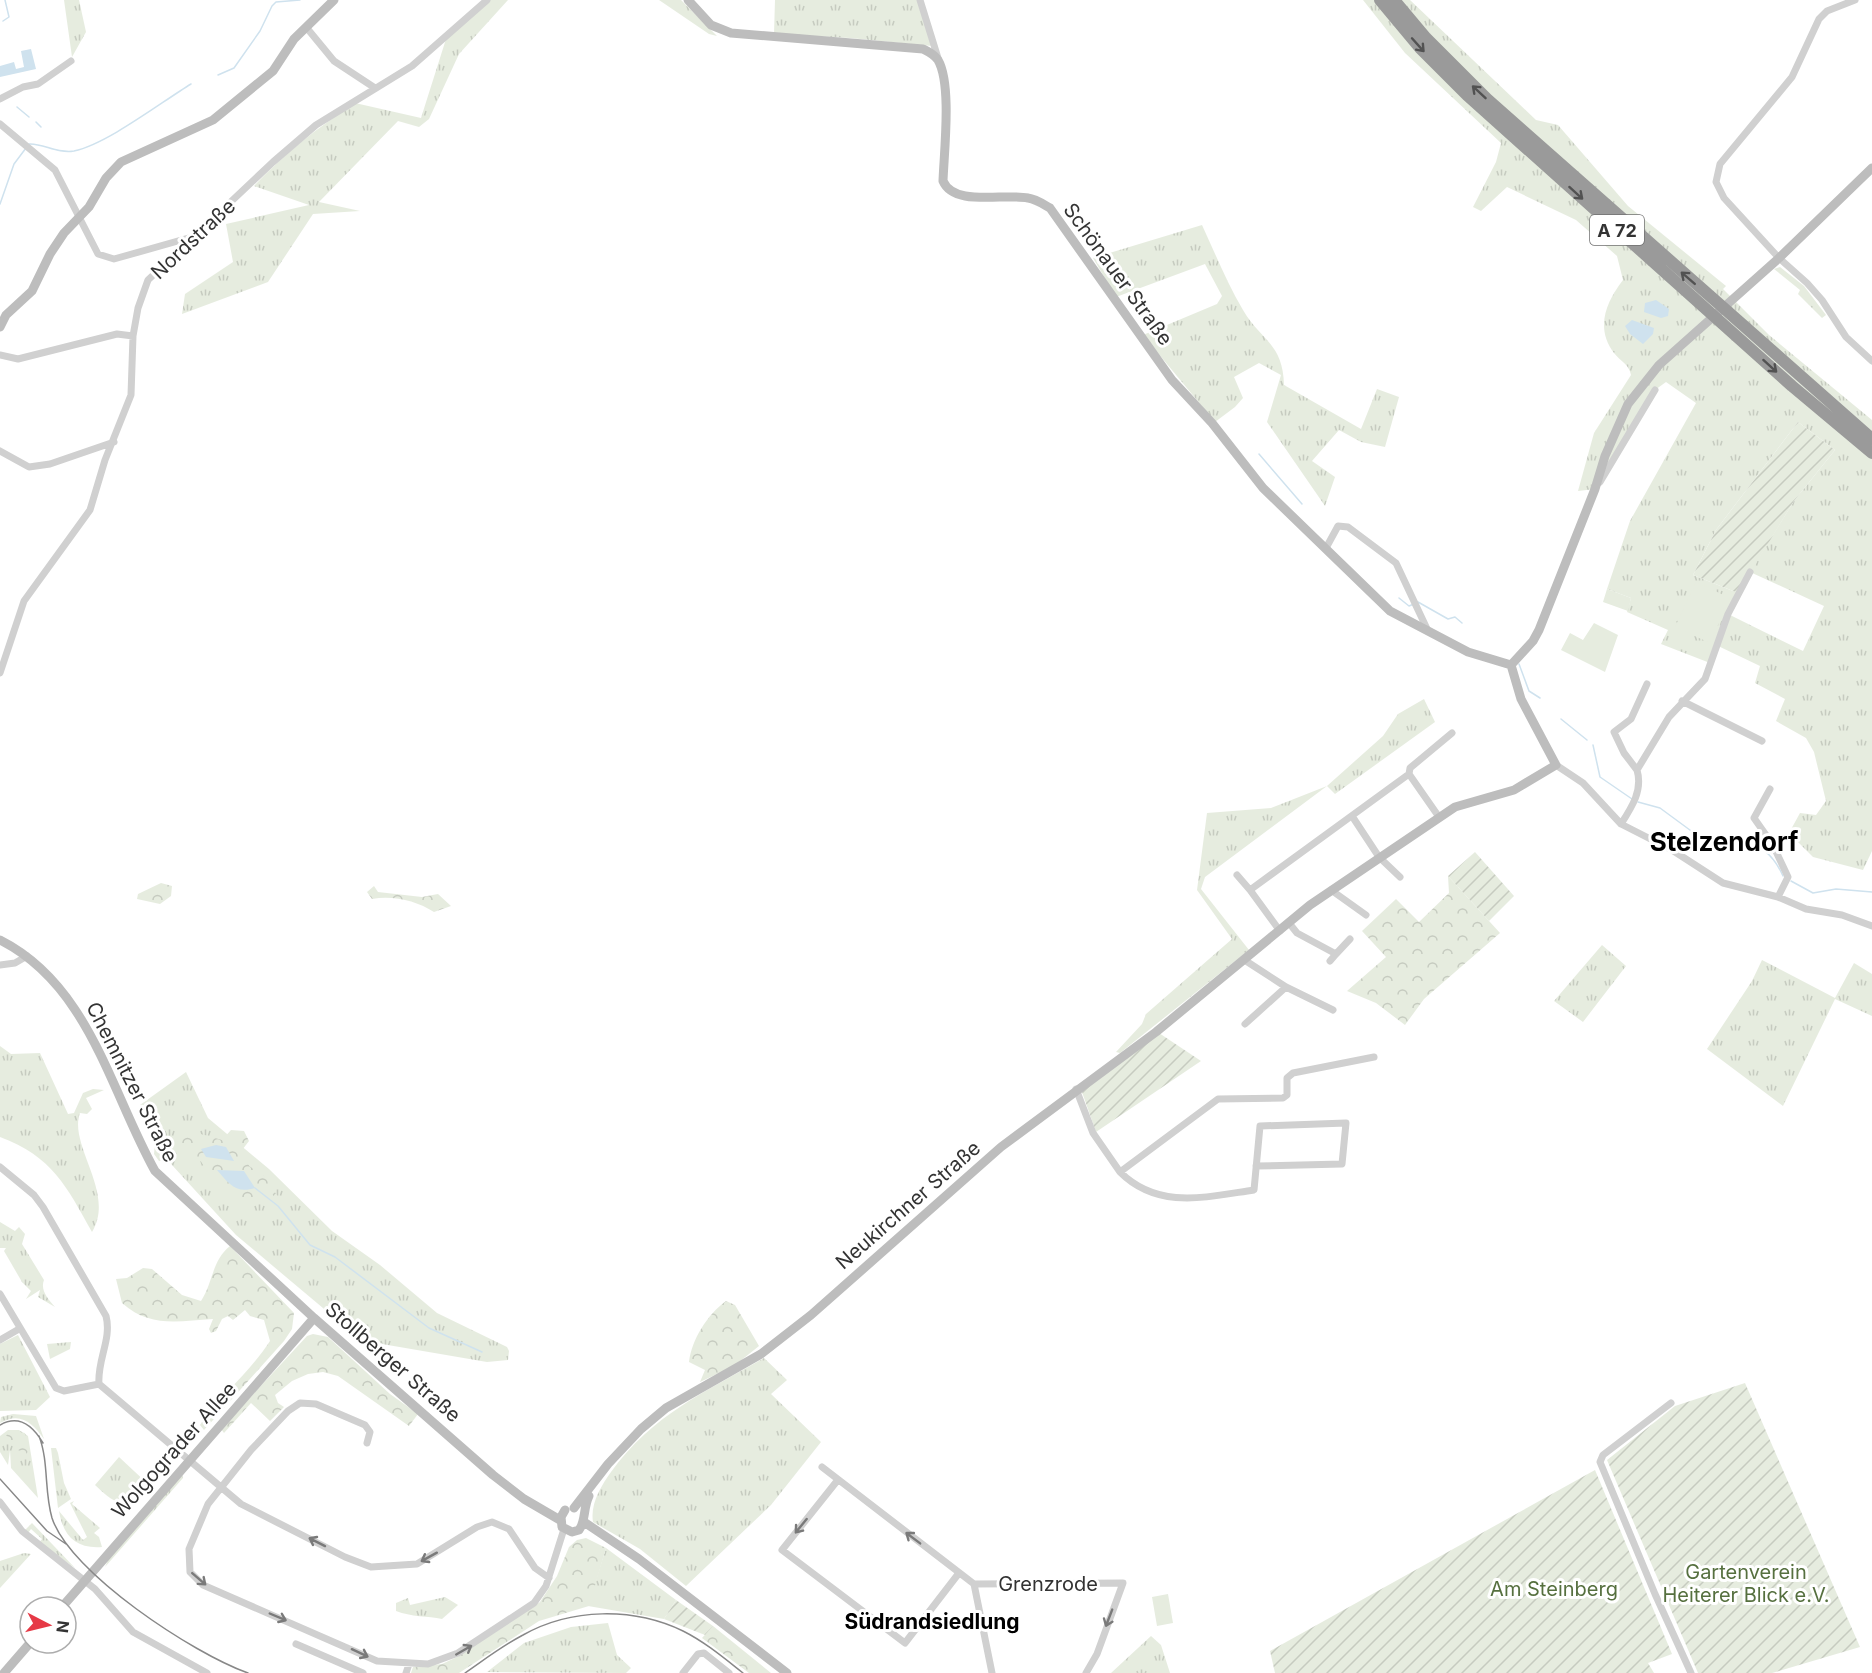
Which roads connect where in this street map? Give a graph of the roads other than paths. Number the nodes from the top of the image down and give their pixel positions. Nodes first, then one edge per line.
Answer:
1 (334, 0) edge
2 (487, 0) edge
3 (688, 0) edge
4 (920, 0) edge
5 (1380, 0) edge
6 (1394, 0) edge
7 (1855, 0) edge
8 (306, 27) junction
9 (71, 61) dead end
10 (938, 61) junction
11 (375, 88) junction
12 (0, 99) edge
13 (0, 124) edge
14 (1519, 135) junction
15 (1872, 168) edge
16 (79, 216) junction
17 (197, 236) junction
18 (1779, 258) junction
19 (3, 312) edge
20 (1731, 323) junction
21 (0, 327) edge
22 (133, 336) junction
23 (1869, 352) edge
24 (0, 355) edge
25 (1872, 361) edge
26 (1655, 390) dead end
27 (1872, 439) edge
28 (114, 442) junction
29 (0, 452) edge
30 (1872, 453) edge
31 (1595, 489) junction
32 (1326, 549) junction
33 (1750, 572) dead end
34 (1428, 632) junction
35 (2, 661) edge
36 (1511, 665) junction
37 (0, 673) edge
38 (1647, 684) dead end
39 (1682, 701) junction
40 (1452, 733) dead end
41 (1762, 741) dead end
42 (1556, 765) junction
43 (1637, 770) junction
44 (1409, 774) junction
45 (1770, 789) dead end
46 (1352, 816) junction
47 (1439, 817) junction
48 (1621, 824) junction
49 (1379, 857) junction
50 (1237, 875) dead end
51 (1400, 877) dead end
52 (1250, 890) junction
53 (1331, 890) junction
54 (1778, 897) junction
55 (1366, 915) dead end
56 (1289, 923) junction
57 (1872, 926) edge
58 (1280, 931) junction
59 (1350, 939) dead end
60 (0, 940) edge
61 (1336, 954) junction
62 (27, 956) junction
63 (1246, 961) junction
64 (1330, 962) dead end
65 (0, 965) edge
66 (1286, 987) junction
67 (1333, 1010) dead end
68 (1245, 1023) dead end
69 (1374, 1057) dead end
70 (1076, 1089) junction
71 (1256, 1166) junction
72 (0, 1167) edge
73 (1120, 1172) junction
74 (233, 1241) joint
75 (0, 1294) edge
76 (314, 1317) junction
77 (19, 1329) junction
78 (0, 1340) edge
79 (99, 1384) junction
80 (1671, 1403) dead end
81 (367, 1443) dead end
82 (189, 1460) junction
83 (822, 1467) dead end
84 (837, 1481) junction
85 (220, 1487) junction
86 (0, 1502) edge
87 (573, 1521) junction
88 (960, 1573) junction
89 (549, 1578) junction
90 (84, 1581) junction
91 (974, 1584) junction
92 (72, 1595) edge
93 (296, 1644) dead end
94 (20, 1655) edge
95 (409, 1664) junction
96 (4, 1673) edge
97 (207, 1673) edge
98 (363, 1673) edge
99 (406, 1673) edge
100 (683, 1673) edge
101 (729, 1673) edge
102 (787, 1673) edge
103 (992, 1673) edge
104 (1086, 1673) edge
105 (1691, 1673) edge

1 - 8 main road
2 - 11 street, Nordstraße
3 - 10 main road
4 - 10 street
5 -> 14 highway, A 72
14 -> 6 highway, A 72
7 - 18 street
8 - 11 street
8 - 16 main road
9 - 12 street
10 - 32 main road, Schönauer Straße
11 - 17 street, Nordstraße
13 - 16 street
14 - 20 highway, A 72
15 - 18 main road
16 - 17 street
16 - 19 main road
17 - 22 street, Nordstraße
18 - 23 street
18 - 31 main road
19 - 21 main road
20 - 27 highway, A 72
20 -> 30 highway, A 72
22 - 24 street
22 - 28 street, Nordstraße
23 - 25 street
26 - 31 street
28 - 29 street
28 - 35 street, Nordstraße
31 - 36 main road
32 - 34 main road, Schönauer Straße
32 - 34 street
33 - 39 street
34 - 36 main road, Schönauer Straße
35 - 37 street, Nordstraße
36 - 42 main road
38 - 43 street
39 - 41 street
39 - 43 street
40 - 44 street
42 - 47 main road, Neukirchner Straße
42 - 48 street
43 - 48 street
44 - 46 street
44 - 47 street
45 - 54 street
46 - 49 street
46 - 52 street
47 - 49 main road, Neukirchner Straße
48 - 54 street
49 - 51 street
49 - 53 main road, Neukirchner Straße
50 - 52 street
52 - 58 street
53 - 55 street
53 - 56 main road, Neukirchner Straße
54 - 57 street
56 - 58 main road, Neukirchner Straße
56 - 61 street
58 - 63 main road, Neukirchner Straße
59 - 61 street
60 - 62 main road, Chemnitzer Straße
61 - 64 street
62 - 65 street
62 - 74 main road, Chemnitzer Straße
63 - 66 street
63 - 70 main road, Neukirchner Straße
66 - 67 street
66 - 68 street
69 - 73 street
70 - 73 street
70 - 87 main road, Neukirchner Straße
71 - 71 street
71 - 73 street
72 - 79 street
74 - 76 main road, Stollberger Straße
75 - 77 street
76 - 82 main road, Wolgograder Allee
76 - 87 main road, Stollberger Straße
77 - 78 street
77 - 79 street
79 - 82 street
80 - 105 street
81 - 85 street
82 - 85 street
82 - 90 main road, Wolgograder Allee
83 - 84 street
88 -> 84 street
84 -> 88 street
89 -> 85 street
85 -> 95 street
86 - 90 street
87 - 89 street
87 - 102 main road, Stollberger Straße
88 - 91 street
95 -> 89 street
90 - 92 main road, Wolgograder Allee
90 - 97 street
91 - 103 street
91 -> 104 street, Grenzrode
93 - 98 street
94 - 96 main road
95 - 99 street
100 - 101 street

